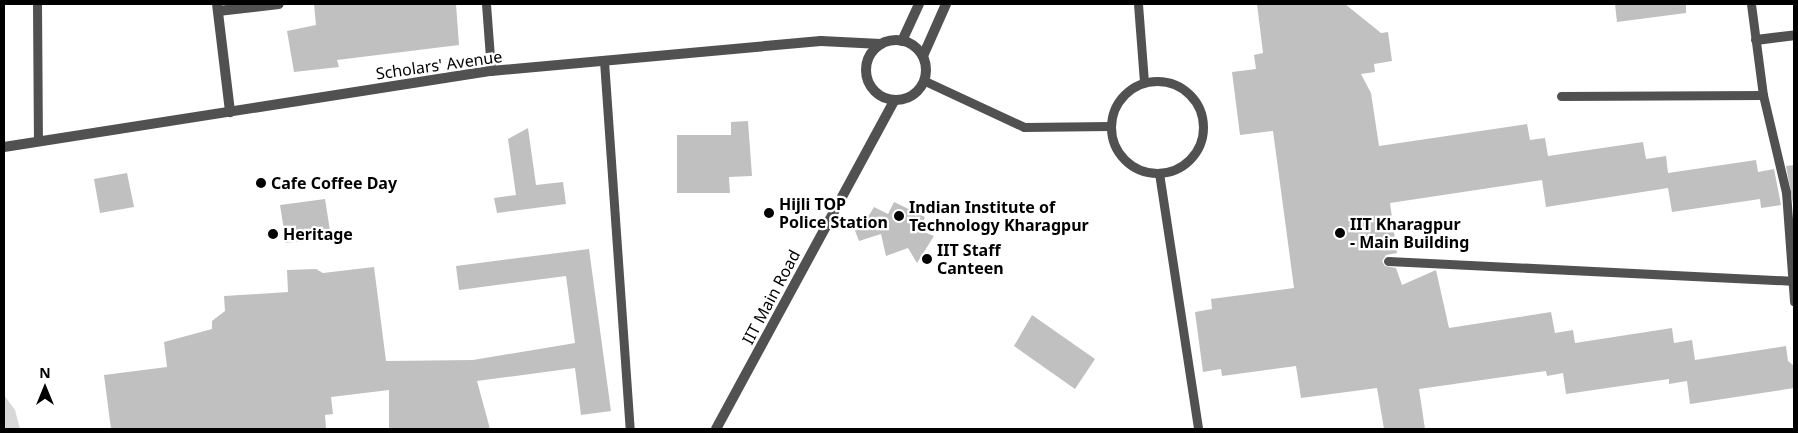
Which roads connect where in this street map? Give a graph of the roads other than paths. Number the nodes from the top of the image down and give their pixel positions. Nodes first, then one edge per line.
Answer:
1 (37, 4) edge
2 (280, 4) edge
3 (486, 4) edge
4 (918, 4) edge
5 (946, 4) edge
6 (1138, 4) edge
7 (1751, 4) edge
8 (218, 7) edge
9 (1794, 35) edge
10 (1756, 40) junction
11 (902, 41) junction
12 (881, 44) junction
13 (923, 56) junction
14 (604, 61) junction
15 (491, 72) junction
16 (925, 82) junction
17 (1144, 82) junction
18 (1763, 95) junction
19 (1561, 96) dead end
20 (894, 101) junction
21 (230, 112) junction
22 (1110, 126) junction
23 (38, 141) junction
24 (4, 147) edge
25 (1159, 173) junction
26 (1388, 261) dead end
27 (1791, 281) junction
28 (1794, 302) edge
29 (630, 429) edge
30 (716, 429) edge
31 (1198, 429) edge

1 - 23 lane
2 - 8 street
3 - 15 lane
4 - 11 street
5 - 13 street
6 - 17 lane
7 - 10 lane
8 - 21 street
9 - 10 street
10 - 18 lane
11 - 12 street
11 - 13 street
12 - 14 street, Scholars' Avenue
12 - 20 street
13 - 16 street
14 - 15 street, Scholars' Avenue
14 - 29 lane
15 - 21 street, Scholars' Avenue
16 - 20 street
16 - 22 lane
17 - 22 lane
17 - 25 lane
18 - 19 lane
18 - 27 lane
20 - 30 street, IIT Main Road
21 - 23 street, Scholars' Avenue
22 - 25 lane
23 - 24 street, Scholars' Avenue
25 - 31 lane
26 - 27 lane
27 - 28 lane

